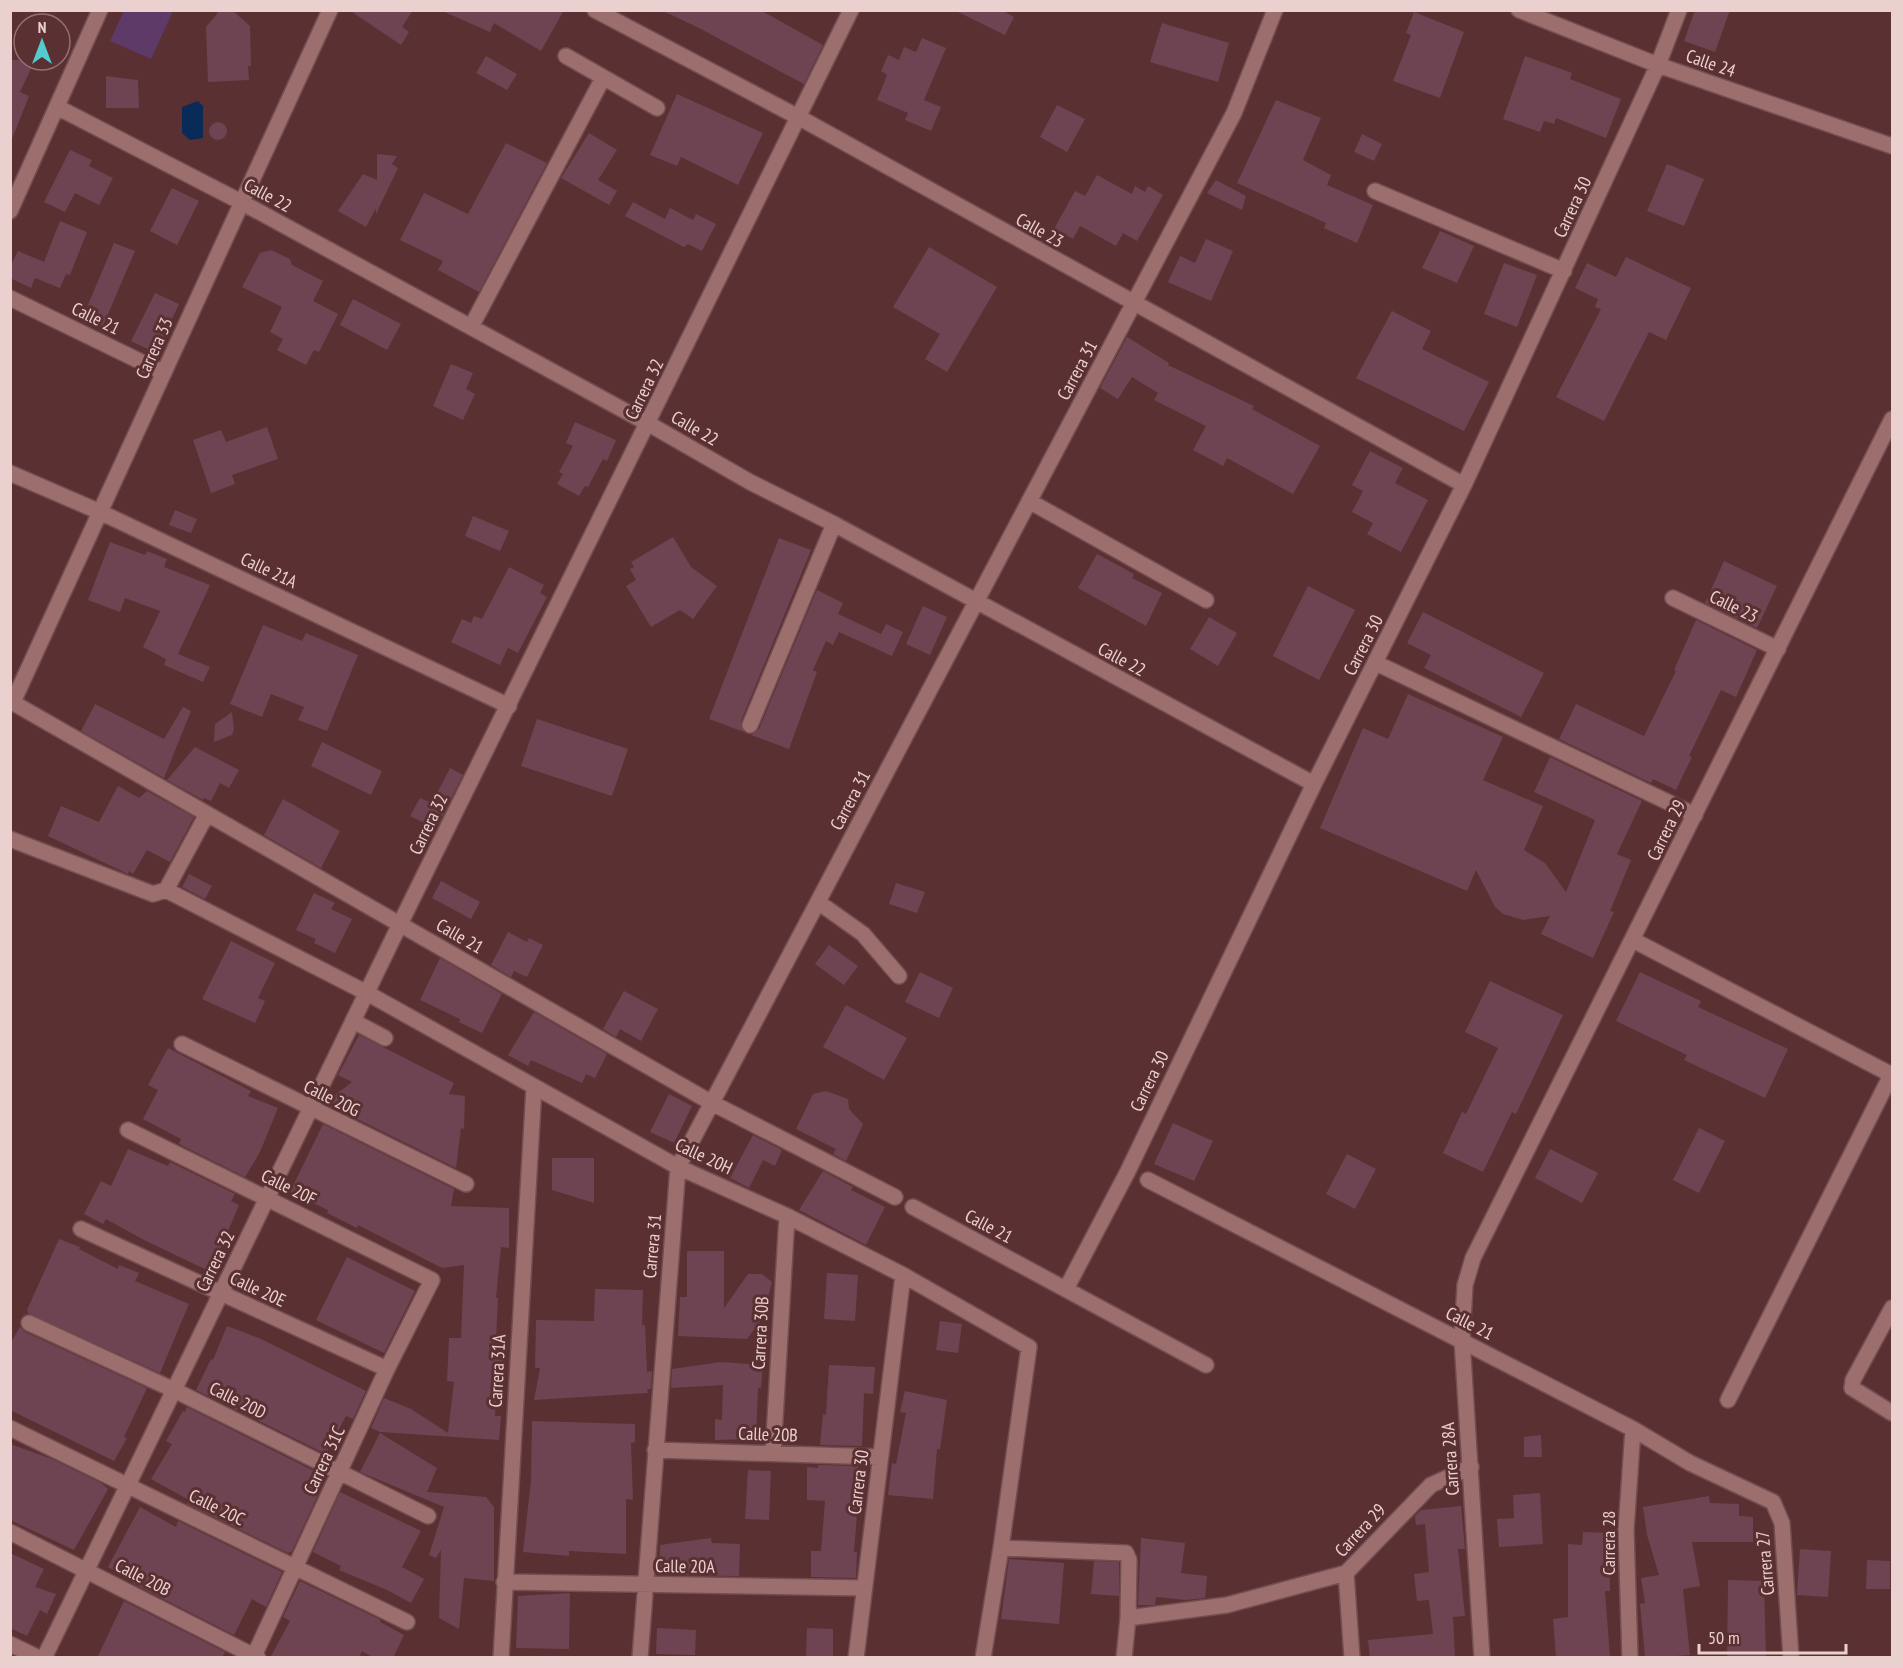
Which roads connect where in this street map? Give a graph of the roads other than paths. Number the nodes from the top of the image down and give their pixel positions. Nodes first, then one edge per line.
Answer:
1 (100, 10) edge
2 (330, 10) edge
3 (596, 10) edge
4 (851, 10) edge
5 (1275, 10) edge
6 (1519, 10) edge
7 (1679, 10) edge
8 (566, 56) dead end
9 (1658, 65) junction
10 (603, 78) junction
11 (57, 107) junction
12 (657, 108) dead end
13 (800, 118) junction
14 (1893, 146) edge
15 (1375, 191) dead end
16 (241, 202) junction
17 (10, 211) edge
18 (1564, 271) junction
19 (10, 298) edge
20 (1133, 305) junction
21 (471, 327) junction
22 (164, 373) junction
23 (1893, 419) edge
24 (649, 424) junction
25 (10, 473) edge
26 (1464, 485) junction
27 (1029, 501) junction
28 (100, 512) junction
29 (834, 524) junction
30 (1673, 598) dead end
31 (1206, 600) dead end
32 (976, 603) junction
33 (1778, 649) junction
34 (1376, 663) junction
35 (12, 702) edge
36 (509, 706) junction
37 (750, 725) dead end
38 (1314, 784) junction
39 (207, 814) junction
40 (1695, 815) junction
41 (10, 839) edge
42 (166, 890) junction
43 (818, 902) junction
44 (400, 924) junction
45 (1633, 940) junction
46 (898, 976) dead end
47 (366, 993) junction
48 (353, 1021) junction
49 (385, 1038) dead end
50 (182, 1044) dead end
51 (1892, 1075) edge
52 (534, 1087) junction
53 (712, 1103) junction
54 (310, 1109) junction
55 (128, 1130) dead end
56 (678, 1167) junction
57 (1148, 1180) dead end
58 (466, 1184) dead end
59 (895, 1197) dead end
60 (267, 1198) junction
61 (913, 1207) dead end
62 (787, 1216) junction
63 (81, 1229) dead end
64 (1473, 1258) joint
65 (903, 1275) junction
66 (432, 1280) joint
67 (1066, 1289) junction
68 (221, 1293) junction
69 (1893, 1308) edge
70 (29, 1323) dead end
71 (1462, 1340) junction
72 (1206, 1365) dead end
73 (387, 1369) junction
74 (174, 1390) junction
75 (1728, 1400) dead end
76 (1893, 1413) edge
77 (10, 1428) edge
78 (1633, 1430) junction
79 (655, 1450) junction
80 (772, 1454) junction
81 (880, 1457) junction
82 (1471, 1467) junction
83 (341, 1473) junction
84 (128, 1485) junction
85 (1773, 1502) joint
86 (428, 1516) dead end
87 (10, 1532) edge
88 (1001, 1548) junction
89 (296, 1567) junction
90 (87, 1570) junction
91 (1346, 1573) junction
92 (504, 1582) junction
93 (645, 1584) junction
94 (864, 1588) junction
95 (1128, 1618) junction
96 (407, 1622) dead end
97 (10, 1644) edge
98 (255, 1657) edge
99 (39, 1658) edge
100 (44, 1658) edge
101 (501, 1658) edge
102 (640, 1658) edge
103 (856, 1658) edge
104 (983, 1658) edge
105 (1124, 1658) edge
106 (1352, 1658) edge
107 (1482, 1658) edge
108 (1630, 1658) edge
109 (1791, 1658) edge

1 - 11 street
2 - 16 street, Carrera 33
3 - 13 street, Calle 23
4 - 13 street, Carrera 32
5 - 20 street, Carrera 31
6 - 9 street, Calle 24
7 - 9 street, Carrera 30
8 - 10 street
9 - 14 street, Calle 24
9 - 18 street, Carrera 30
10 - 12 street
10 - 21 street
11 - 16 street, Calle 22
11 - 17 street
13 - 20 street, Calle 23
13 - 24 street, Carrera 32
15 - 18 street
16 - 21 street, Calle 22
16 - 22 street, Carrera 33
18 - 26 street, Carrera 30
19 - 22 street, Calle 21
20 - 26 street, Calle 23
20 - 27 street, Carrera 31
21 - 24 street, Calle 22
22 - 28 street, Carrera 33
23 - 33 street, Carrera 29
24 - 29 street, Calle 22
24 - 36 street, Carrera 32
25 - 28 street, Calle 21A
26 - 34 street, Carrera 30
27 - 31 street
27 - 32 street, Carrera 31
28 - 35 street, Carrera 33
28 - 36 street, Calle 21A
29 - 32 street, Calle 22
29 - 37 street
30 - 33 street, Calle 23
32 - 38 street, Calle 22
32 - 43 street, Carrera 31
33 - 40 street, Carrera 29
34 - 38 street, Carrera 30
34 - 40 street
35 - 39 street, Calle 21
36 - 44 street, Carrera 32
38 - 67 street, Carrera 30
39 - 42 street
39 - 44 street, Calle 21
40 - 45 street, Carrera 29
41 - 42 street
42 - 47 street, Calle 20H
43 - 46 street
43 - 53 street, Carrera 31
44 - 47 street, Carrera 32
44 - 53 street, Calle 21
45 - 51 street
45 - 64 street, Carrera 29
47 - 48 street, Carrera 32
47 - 52 street, Calle 20H
48 - 49 street
48 - 54 street, Carrera 32
50 - 54 street, Calle 20G
51 - 75 street
52 - 56 street, Calle 20H
52 - 92 street, Carrera 31A
53 - 56 street, Carrera 31
53 - 59 street, Calle 21
54 - 58 street, Calle 20G
54 - 60 street, Carrera 32
55 - 60 street, Calle 20F
56 - 62 street, Calle 20H
56 - 79 street, Carrera 31
57 - 71 street, Calle 21
60 - 66 street, Calle 20F
60 - 68 street, Carrera 32
61 - 67 street, Calle 21
62 - 65 street, Calle 20H
62 - 80 street, Carrera 30B
63 - 68 street, Calle 20E
64 - 71 street, Carrera 28A
65 - 81 street, Carrera 30
65 - 88 street, Calle 20H
66 - 73 street, Carrera 31C
67 - 72 street, Calle 21
68 - 73 street, Calle 20E
68 - 74 street, Carrera 32
69 - 76 street
70 - 74 street, Calle 20D
71 - 78 street, Calle 21
71 - 82 street, Carrera 28A
73 - 83 street, Carrera 31C
74 - 83 street, Calle 20D
74 - 84 street, Carrera 32
77 - 84 street, Calle 20C
78 - 85 street, Calle 21
78 - 108 street, Carrera 28
79 - 80 street, Calle 20B
79 - 93 street, Carrera 31
80 - 81 street, Calle 20B
81 - 94 street, Carrera 30
82 - 91 street, Carrera 29
82 - 107 street, Carrera 28A
83 - 86 street, Calle 20D
83 - 89 street, Carrera 31C
84 - 89 street, Calle 20C
84 - 90 street, Carrera 32
85 - 109 street, Carrera 27
87 - 90 street, Calle 20B
88 - 95 street
88 - 104 street
89 - 96 street, Calle 20C
89 - 98 street, Carrera 31C
90 - 98 street, Calle 20B
90 - 100 street, Carrera 32
91 - 95 street
91 - 106 street, Carrera 29
92 - 93 street, Calle 20A
92 - 101 street, Carrera 31A
93 - 94 street, Calle 20A
93 - 102 street, Carrera 31
94 - 103 street, Carrera 30
95 - 105 street
97 - 99 street

